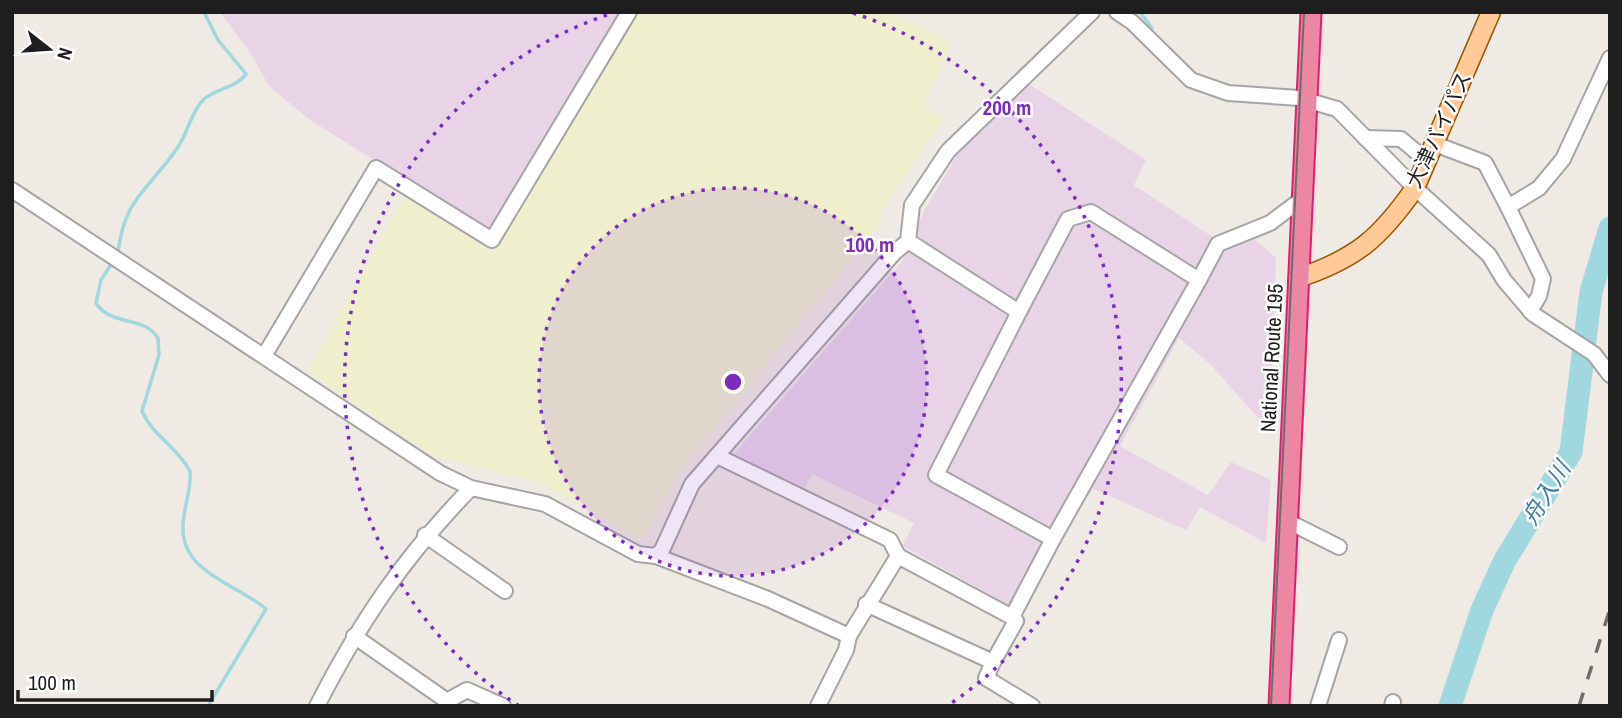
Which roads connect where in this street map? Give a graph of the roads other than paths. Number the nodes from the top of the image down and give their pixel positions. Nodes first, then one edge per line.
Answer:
1 (629, 12) edge
2 (1092, 12) edge
3 (1117, 12) edge
4 (1311, 12) edge
5 (1491, 12) edge
6 (1610, 58) edge
7 (1307, 100) junction
8 (1365, 138) junction
9 (1435, 144) junction
10 (1427, 161) junction
11 (1415, 188) junction
12 (12, 190) edge
13 (1302, 199) junction
14 (1508, 207) junction
15 (908, 241) junction
16 (1298, 278) junction
17 (1199, 280) junction
18 (1530, 311) junction
19 (1019, 312) junction
20 (264, 356) junction
21 (1610, 375) edge
22 (717, 456) junction
23 (471, 488) junction
24 (1287, 521) junction
25 (425, 535) junction
26 (1053, 539) junction
27 (1339, 547) dead end
28 (898, 555) junction
29 (656, 556) junction
30 (505, 591) dead end
31 (866, 604) junction
32 (1012, 617) junction
33 (354, 636) junction
34 (849, 636) junction
35 (1339, 640) dead end
36 (993, 662) junction
37 (317, 706) edge
38 (503, 706) edge
39 (818, 706) edge
40 (1032, 706) edge
41 (1279, 706) edge
42 (1318, 706) edge

1 - 20 street
2 - 15 street
3 - 7 street
4 - 7 highway, National Route 195
5 - 9 main road, 大津バイパス
6 - 14 street
7 - 8 street
7 - 13 highway, National Route 195
8 - 10 street
8 - 11 street
9 - 10 main road, 大津バイパス
9 - 14 street
10 - 11 main road, 大津バイパス
11 - 16 main road, 大津バイパス
11 - 18 street
12 - 20 street
13 - 16 highway, National Route 195
13 - 17 street
14 - 18 street
15 - 19 street
15 - 22 street
16 - 24 highway, National Route 195
17 - 19 street
17 - 26 street
18 - 21 street
19 - 26 street
20 - 23 street
22 - 28 street
22 - 29 street
23 - 25 street
23 - 29 street
24 - 27 street
24 - 41 highway, National Route 195
25 - 30 street
25 - 33 street
26 - 32 street
28 - 31 street
28 - 32 street
29 - 34 street
31 - 34 street
31 - 36 street
32 - 36 street
33 - 37 street
33 - 38 street
34 - 39 street
35 - 42 street
36 - 40 street

